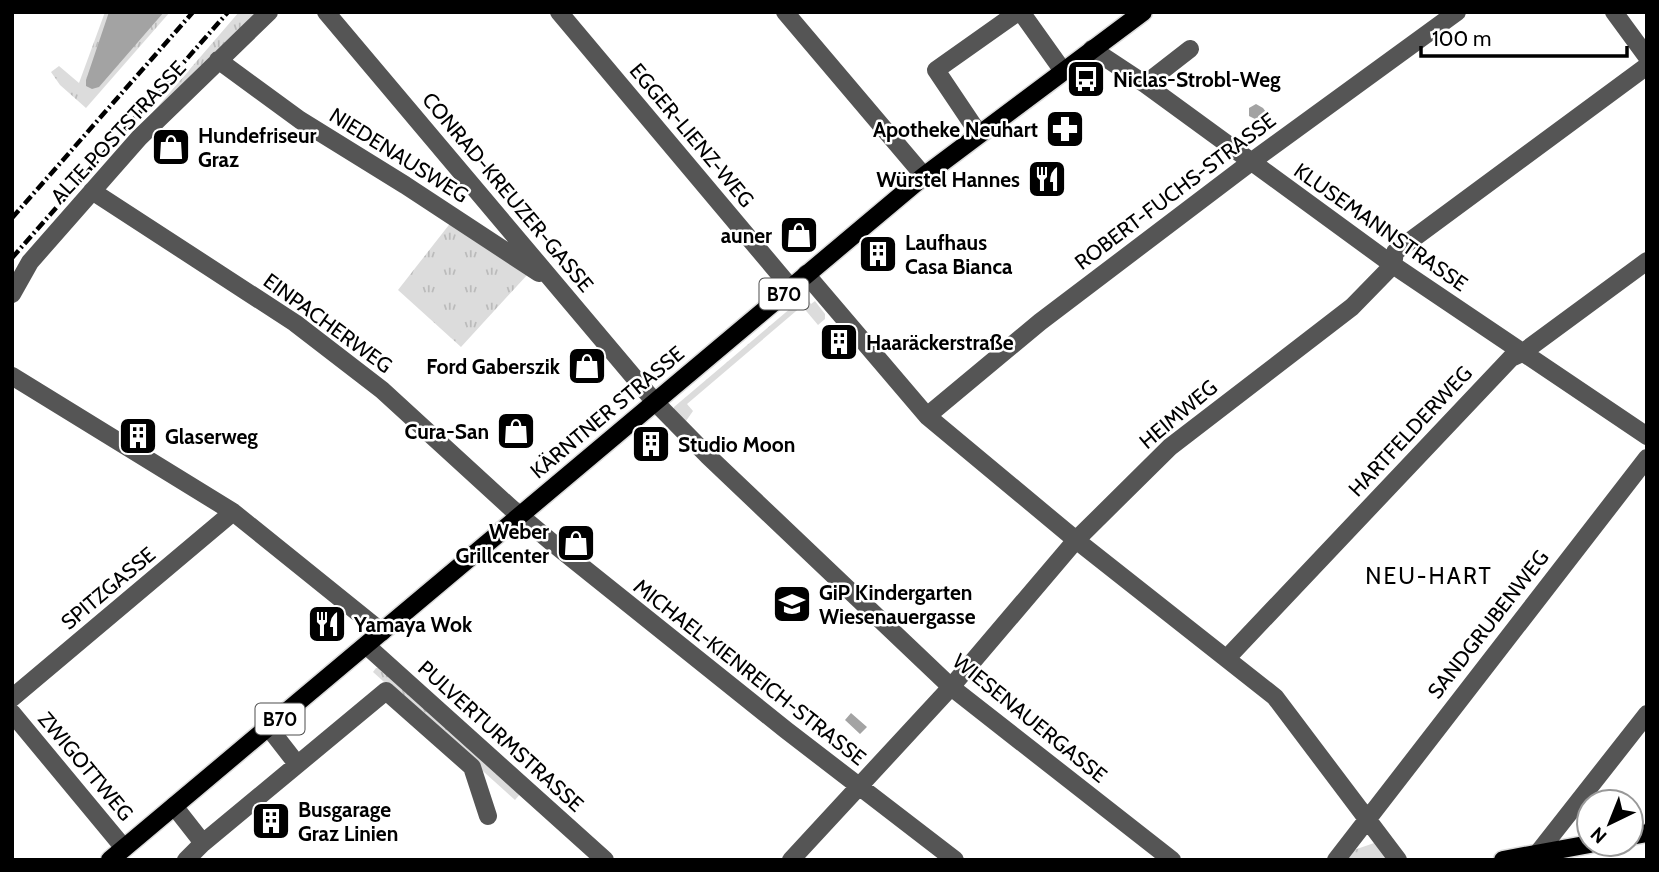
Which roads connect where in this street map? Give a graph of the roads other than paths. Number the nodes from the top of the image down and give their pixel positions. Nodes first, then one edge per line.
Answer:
1 (269, 12) edge
2 (326, 12) edge
3 (559, 12) edge
4 (785, 12) edge
5 (1019, 12) edge
6 (1143, 12) edge
7 (1457, 12) edge
8 (1614, 12) edge
9 (1092, 49) junction
10 (1190, 49) dead end
11 (1647, 57) edge
12 (218, 60) junction
13 (1647, 66) edge
14 (1063, 71) junction
15 (1145, 85) junction
16 (979, 134) junction
17 (1251, 162) junction
18 (924, 176) junction
19 (92, 191) junction
20 (1647, 261) edge
21 (1393, 265) junction
22 (806, 274) junction
23 (558, 285) junction
24 (791, 288) junction
25 (12, 294) edge
26 (1522, 353) junction
27 (12, 376) edge
28 (654, 401) junction
29 (928, 416) junction
30 (1647, 436) edge
31 (1647, 458) edge
32 (233, 512) junction
33 (520, 516) junction
34 (1076, 540) junction
35 (382, 632) junction
36 (367, 646) junction
37 (1227, 658) junction
38 (951, 687) junction
39 (12, 698) edge
40 (12, 713) edge
41 (1647, 714) edge
42 (269, 728) junction
43 (297, 764) junction
44 (858, 787) junction
45 (174, 806) junction
46 (488, 816) dead end
47 (1368, 819) junction
48 (203, 843) junction
49 (1575, 847) edge
50 (117, 854) edge
51 (1537, 854) junction
52 (186, 860) edge
53 (605, 860) edge
54 (791, 860) edge
55 (955, 860) edge
56 (1172, 860) edge
57 (1336, 860) edge
58 (1398, 860) edge
59 (1503, 860) edge

1 - 12 street, ALTE POSTSTRASSE
2 - 23 street, CONRAD-KREUZER-GASSE
3 - 24 street, EGGER-LIENZ-WEG
4 - 18 street
5 - 14 street
5 - 16 street
6 - 9 main road, KÄRNTNER STRASSE / B70
7 - 17 street, ROBERT-FUCHS-STRASSE
8 - 11 street
9 - 14 main road, KÄRNTNER STRASSE / B70
9 - 15 street, KLUSEMANNSTRASSE
10 - 15 street
12 - 19 street, ALTE POSTSTRASSE
12 - 23 street, NIEDENAUSWEG
13 - 21 street, HEIMWEG
14 - 16 main road, KÄRNTNER STRASSE / B70
15 - 17 street, KLUSEMANNSTRASSE
16 - 18 main road, KÄRNTNER STRASSE / B70
17 - 21 street, KLUSEMANNSTRASSE
17 - 29 street, ROBERT-FUCHS-STRASSE
18 - 22 main road, KÄRNTNER STRASSE / B70
19 - 25 street, ALTE POSTSTRASSE
19 - 33 street, EINPACHERWEG
20 - 26 street, HARTFELDERWEG
21 - 26 street, KLUSEMANNSTRASSE
21 - 34 street, HEIMWEG
22 - 24 main road, KÄRNTNER STRASSE / B70
22 - 29 street
23 - 28 street, CONRAD-KREUZER-GASSE
24 - 28 main road, KÄRNTNER STRASSE / B70
26 - 30 street, KLUSEMANNSTRASSE
26 - 37 street, HARTFELDERWEG
27 - 32 street
28 - 33 main road, KÄRNTNER STRASSE / B70
28 - 38 street, WIESENAUERGASSE
29 - 34 street
31 - 47 street, SANDGRUBENWEG
32 - 35 street
32 - 39 street, SPITZGASSE
33 - 35 main road, KÄRNTNER STRASSE / B70
33 - 44 street, MICHAEL-KIENREICH-STRASSE
34 - 37 street
34 - 38 street, HEIMWEG
35 - 36 main road, KÄRNTNER STRASSE / B70
36 - 42 main road, KÄRNTNER STRASSE / B70
36 - 53 street, PULVERTURMSTRASSE
37 - 47 street
38 - 44 street, HEIMWEG
38 - 56 street, WIESENAUERGASSE
40 - 50 street, ZWIGOTTWEG
41 - 51 street
42 - 43 street
42 - 45 main road, KÄRNTNER STRASSE / B70
43 - 46 street
43 - 48 street
44 - 54 street, HEIMWEG
44 - 55 street, MICHAEL-KIENREICH-STRASSE
45 - 48 street
45 - 50 main road, KÄRNTNER STRASSE / B70
47 - 57 street
47 - 58 street
48 - 52 street
49 - 51 main road
51 - 59 main road

